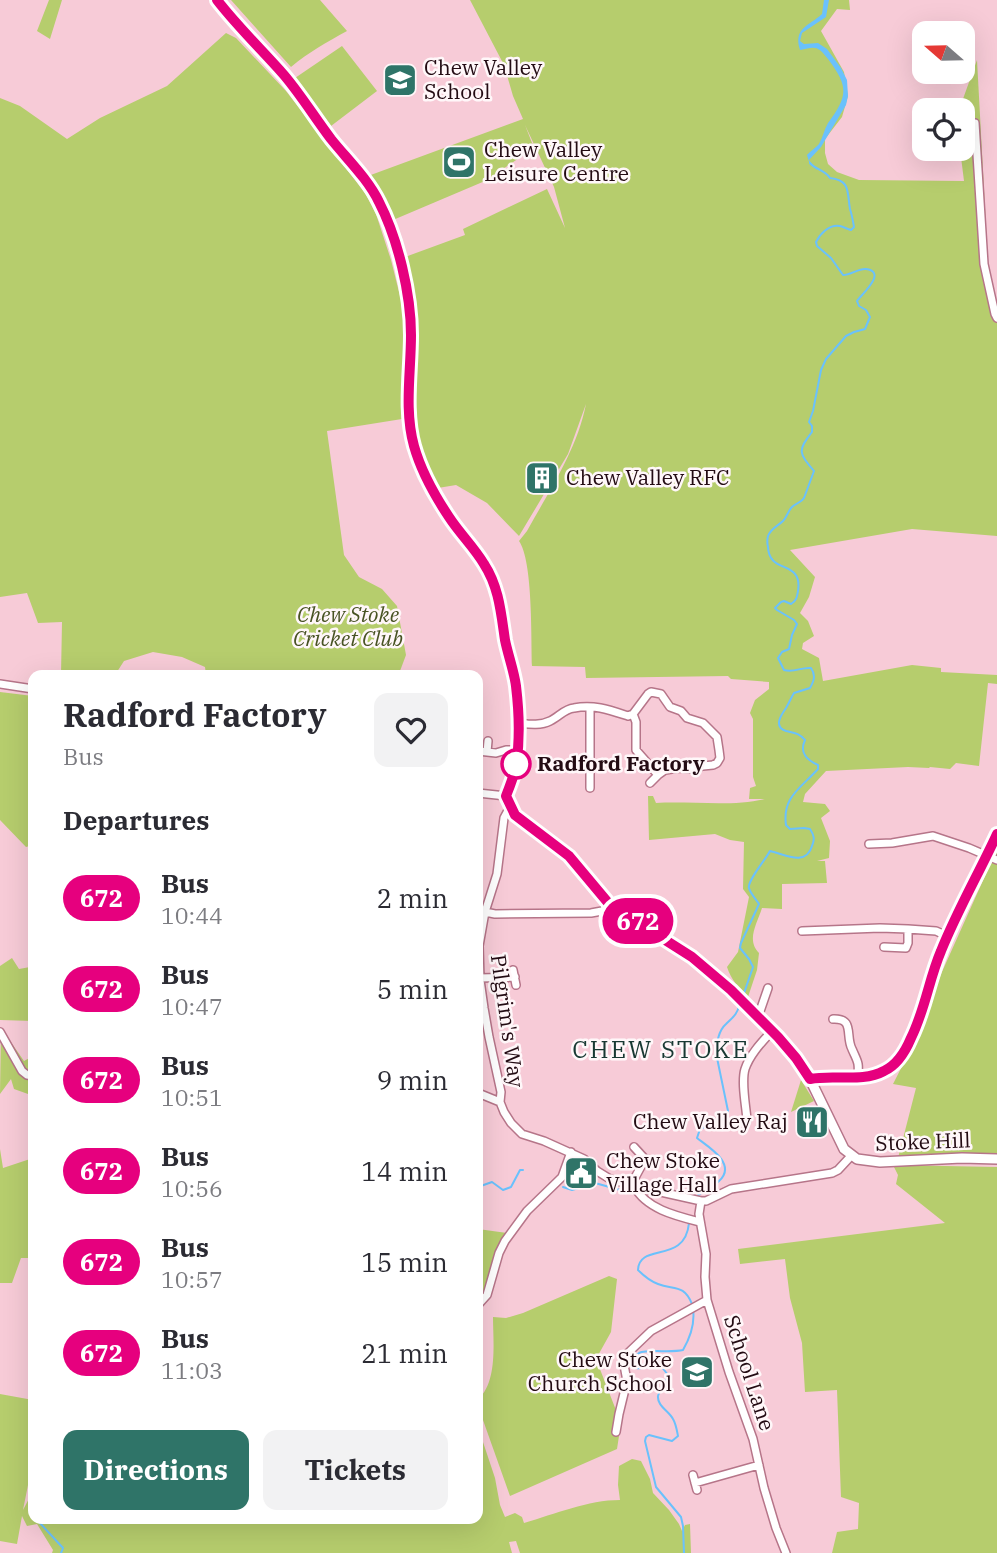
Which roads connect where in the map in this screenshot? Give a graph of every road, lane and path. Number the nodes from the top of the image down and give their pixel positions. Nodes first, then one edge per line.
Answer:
1 (216, 0) edge
2 (975, 122) dead end
3 (997, 318) edge
4 (0, 684) edge
5 (28, 688) edge
6 (590, 707) junction
7 (633, 714) junction
8 (517, 723) junction
9 (488, 741) dead end
10 (518, 750) junction
11 (483, 752) edge
12 (487, 752) junction
13 (658, 775) junction
14 (650, 783) dead end
15 (590, 788) dead end
16 (483, 794) edge
17 (506, 796) junction
18 (510, 807) junction
19 (997, 834) edge
20 (869, 844) dead end
21 (987, 855) junction
22 (997, 860) edge
23 (610, 905) junction
24 (485, 912) junction
25 (483, 923) edge
26 (908, 929) junction
27 (802, 931) dead end
28 (947, 936) junction
29 (884, 947) dead end
30 (515, 977) dead end
31 (483, 978) edge
32 (768, 988) dead end
33 (483, 998) edge
34 (758, 1017) junction
35 (833, 1019) dead end
36 (772, 1031) junction
37 (0, 1032) edge
38 (28, 1075) edge
39 (858, 1077) junction
40 (810, 1079) junction
41 (483, 1095) edge
42 (500, 1102) junction
43 (747, 1120) dead end
44 (634, 1147) dead end
45 (571, 1152) junction
46 (851, 1156) junction
47 (645, 1159) junction
48 (997, 1159) edge
49 (654, 1161) dead end
50 (632, 1186) junction
51 (701, 1201) junction
52 (693, 1220) junction
53 (707, 1300) junction
54 (483, 1301) edge
55 (616, 1432) dead end
56 (759, 1465) junction
57 (695, 1483) dead end
58 (786, 1553) edge

1 - 8 main road
2 - 3 street
4 - 5 street
6 - 7 street
6 - 8 street
6 - 15 street
7 - 13 street
7 - 13 street
8 - 10 main road
9 - 12 street
10 - 12 street
10 - 17 main road
11 - 12 street
13 - 14 street
16 - 17 street
17 - 18 main road
18 - 23 main road
18 - 24 street, Pilgrim's Way
19 - 21 street
20 - 21 street
21 - 22 street
21 - 28 street
23 - 24 street
23 - 34 main road
24 - 25 street, Pilgrim's Way
26 - 27 street
26 - 28 street
26 - 29 street
28 - 39 street
30 - 31 street
32 - 34 street
33 - 42 street, Pilgrim's Way
34 - 36 main road
35 - 39 street
36 - 40 main road
36 - 43 street
37 - 38 street
39 - 40 street
40 - 46 main road
41 - 42 street
42 - 45 street, Pilgrim's Way
44 - 47 street
45 - 50 street, Pilgrim's Way
45 - 54 street
46 - 48 main road, Stoke Hill
46 - 51 street
47 - 49 street
47 - 50 street
50 - 51 street, Pilgrim's Way
50 - 52 street
51 - 52 street, School Lane
52 - 53 street, School Lane
53 - 55 street
53 - 56 street, School Lane
56 - 57 street
56 - 58 street, School Lane

